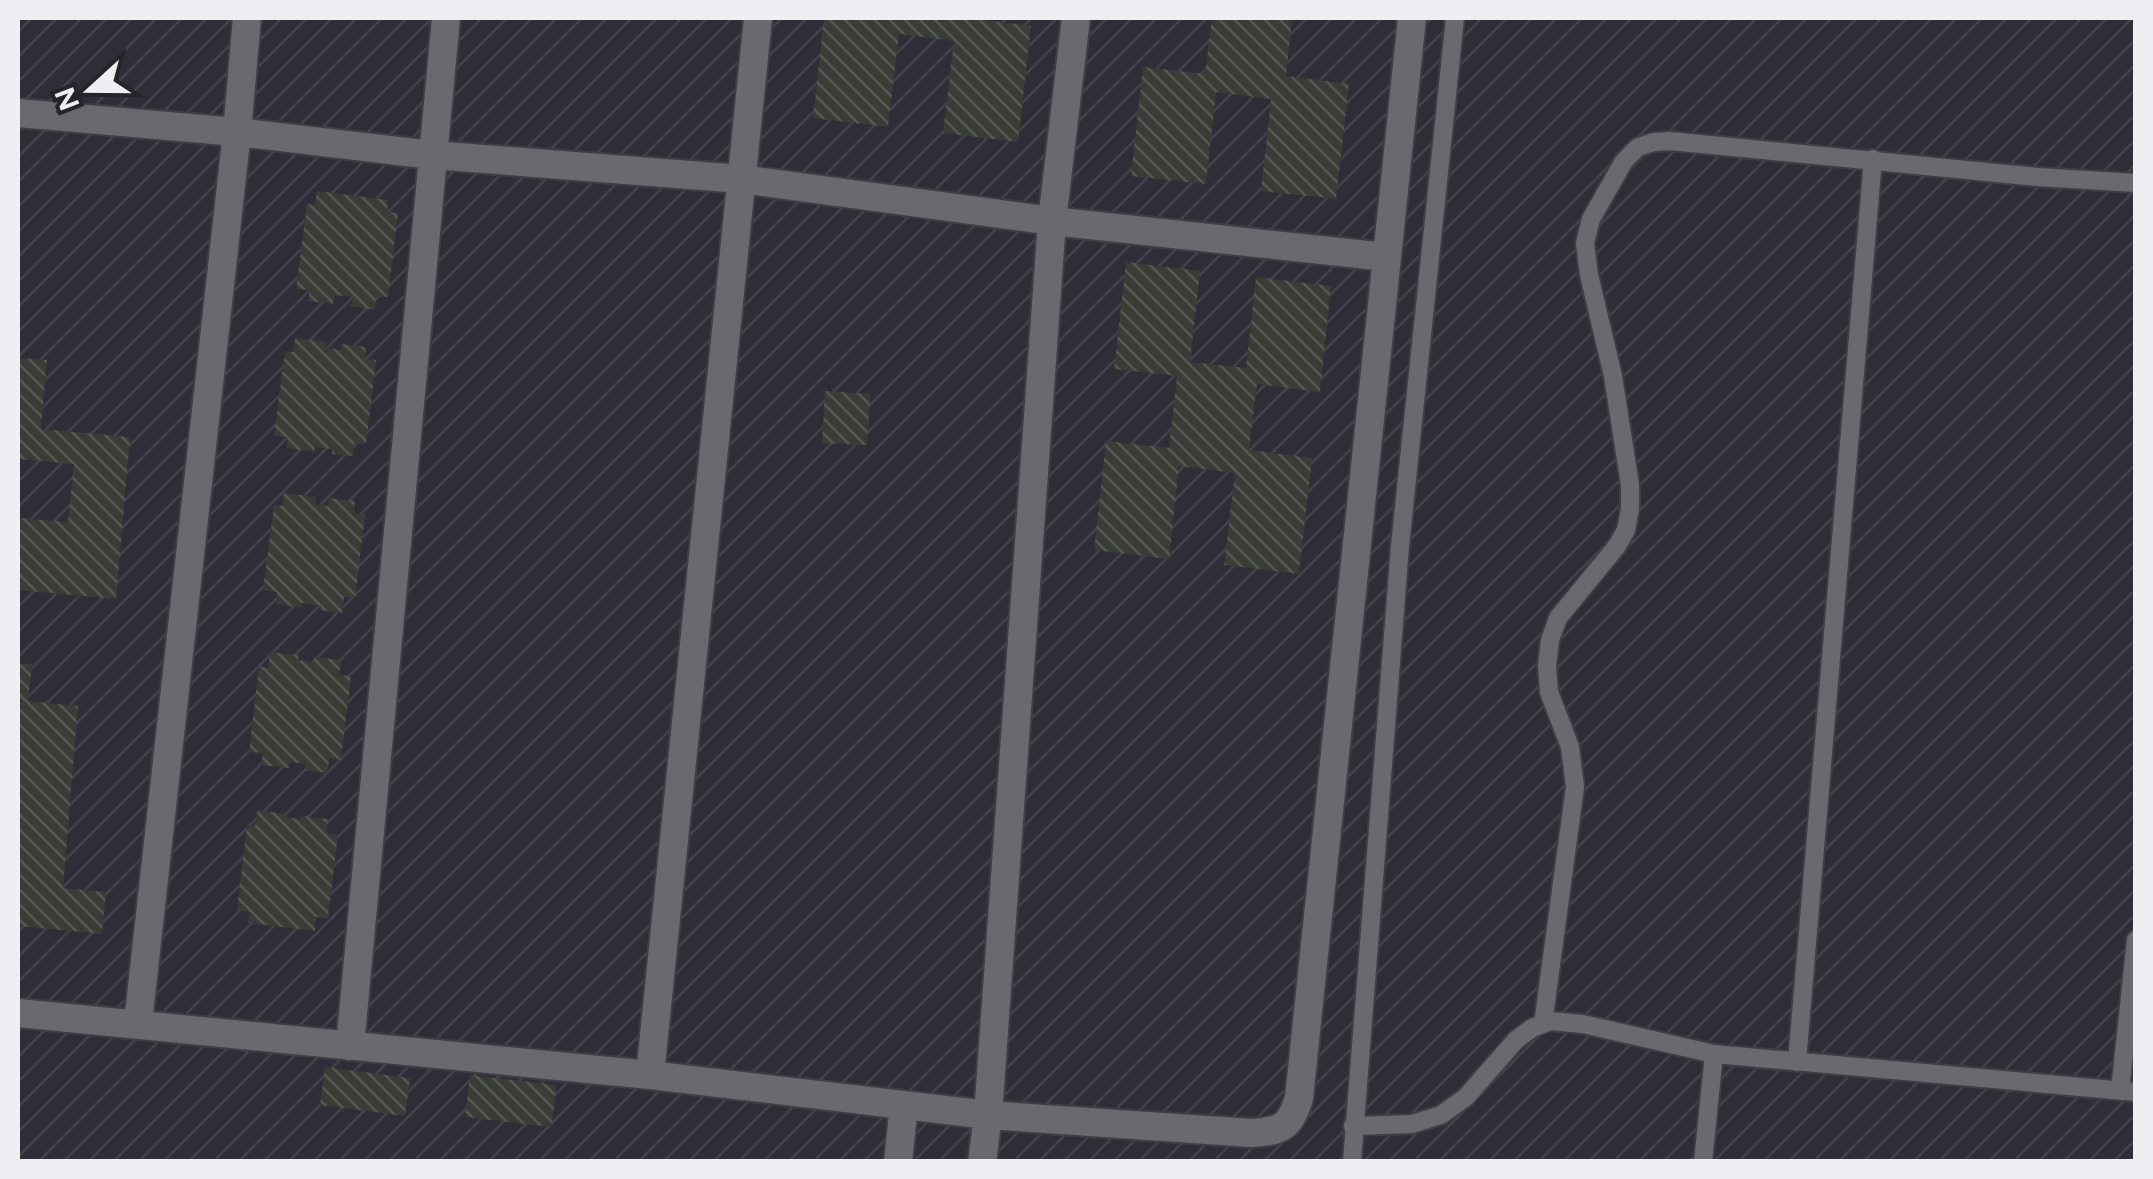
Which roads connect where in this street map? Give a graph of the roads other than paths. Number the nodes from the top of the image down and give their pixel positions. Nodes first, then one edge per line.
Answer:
1 (247, 18) edge
2 (446, 18) edge
3 (758, 18) edge
4 (1076, 18) edge
5 (1412, 18) edge
6 (1455, 18) edge
7 (18, 113) edge
8 (237, 132) junction
9 (432, 154) junction
10 (1873, 159) junction
11 (742, 179) junction
12 (2136, 183) edge
13 (1052, 220) junction
14 (1386, 257) junction
15 (2136, 940) edge
16 (18, 1012) edge
17 (138, 1023) junction
18 (1543, 1024) junction
19 (350, 1046) junction
20 (1714, 1054) junction
21 (1797, 1062) junction
22 (650, 1074) junction
23 (2128, 1092) edge
24 (904, 1106) junction
25 (988, 1115) junction
26 (1353, 1126) junction
27 (898, 1162) edge
28 (982, 1162) edge
29 (1352, 1162) edge
30 (1703, 1162) edge

1 - 8 street
2 - 9 street
3 - 11 street
4 - 13 street
5 - 14 street
6 - 26 lane
7 - 8 street
8 - 9 street
8 - 17 street
9 - 11 street
9 - 19 street
10 - 12 lane
10 - 18 lane
10 - 21 lane
11 - 13 street
11 - 22 street
13 - 14 street
13 - 25 street
14 - 25 street
15 - 23 lane
16 - 17 street
17 - 19 street
18 - 20 lane
18 - 26 lane
19 - 22 street
20 - 21 lane
20 - 30 lane
21 - 23 lane
22 - 24 street
24 - 25 street
24 - 27 street
25 - 28 street
26 - 29 lane

